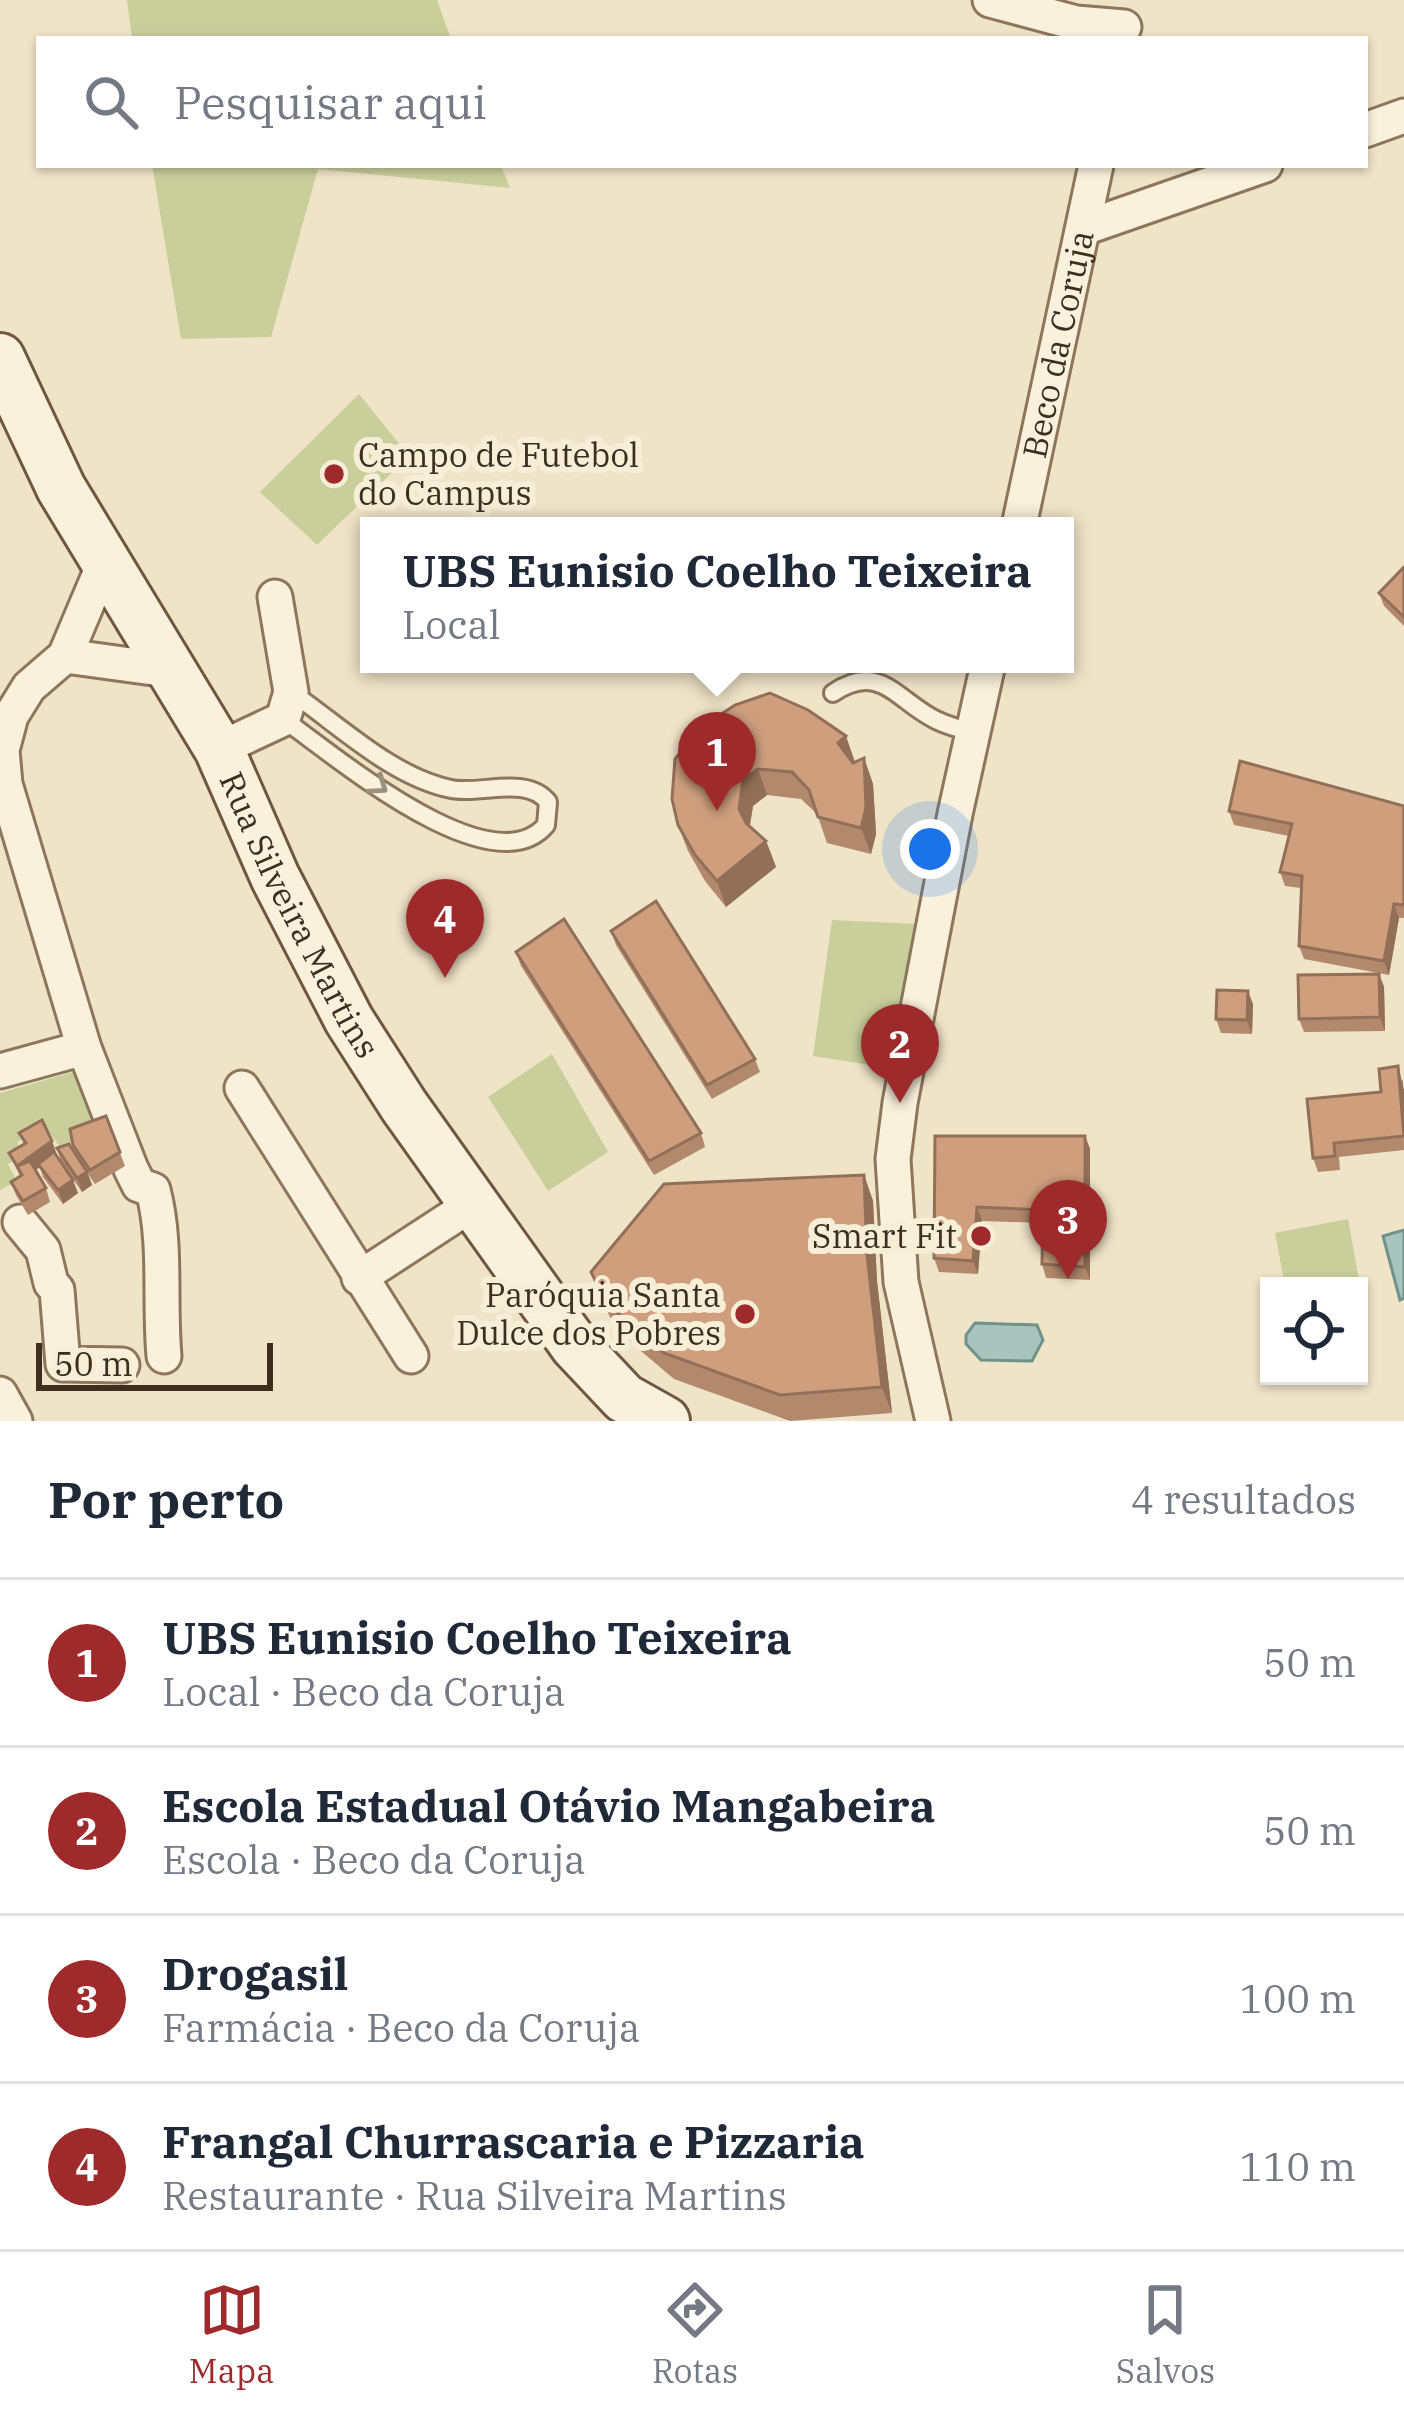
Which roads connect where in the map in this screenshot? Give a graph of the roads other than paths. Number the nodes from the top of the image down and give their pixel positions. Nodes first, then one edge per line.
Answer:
1 (990, 0) edge
2 (1125, 22) edge
3 (1404, 116) edge
4 (1368, 129) edge
5 (1095, 168) edge
6 (1256, 168) edge
7 (1084, 228) junction
8 (0, 358) edge
9 (1021, 517) edge
10 (106, 559) junction
11 (275, 597) dead end
12 (65, 656) junction
13 (175, 670) junction
14 (986, 673) edge
15 (832, 693) dead end
16 (287, 706) junction
17 (974, 732) junction
18 (219, 749) junction
19 (83, 1048) junction
20 (0, 1071) edge
21 (242, 1088) dead end
22 (474, 1202) junction
23 (20, 1222) dead end
24 (359, 1278) junction
25 (164, 1356) dead end
26 (411, 1356) dead end
27 (122, 1365) dead end
28 (0, 1394) edge
29 (652, 1419) edge
30 (15, 1421) edge
31 (933, 1421) edge

1 - 2 street
3 - 4 street
5 - 7 street, Beco da Coruja
6 - 7 street
7 - 9 street, Beco da Coruja
8 - 10 main road, Rua Silveira Martins
10 - 12 street
10 - 13 main road, Rua Silveira Martins
11 - 16 street
12 - 13 street
12 - 19 street
13 - 18 main road, Rua Silveira Martins
14 - 17 street
15 - 17 lane
16 -> 16 lane
16 - 18 street
17 - 31 street
18 - 22 main road, Rua Silveira Martins
19 - 20 street
19 - 25 street
21 - 24 street
22 - 24 street
22 - 29 main road, Rua Silveira Martins
23 - 27 street
24 - 26 street
28 - 30 street

